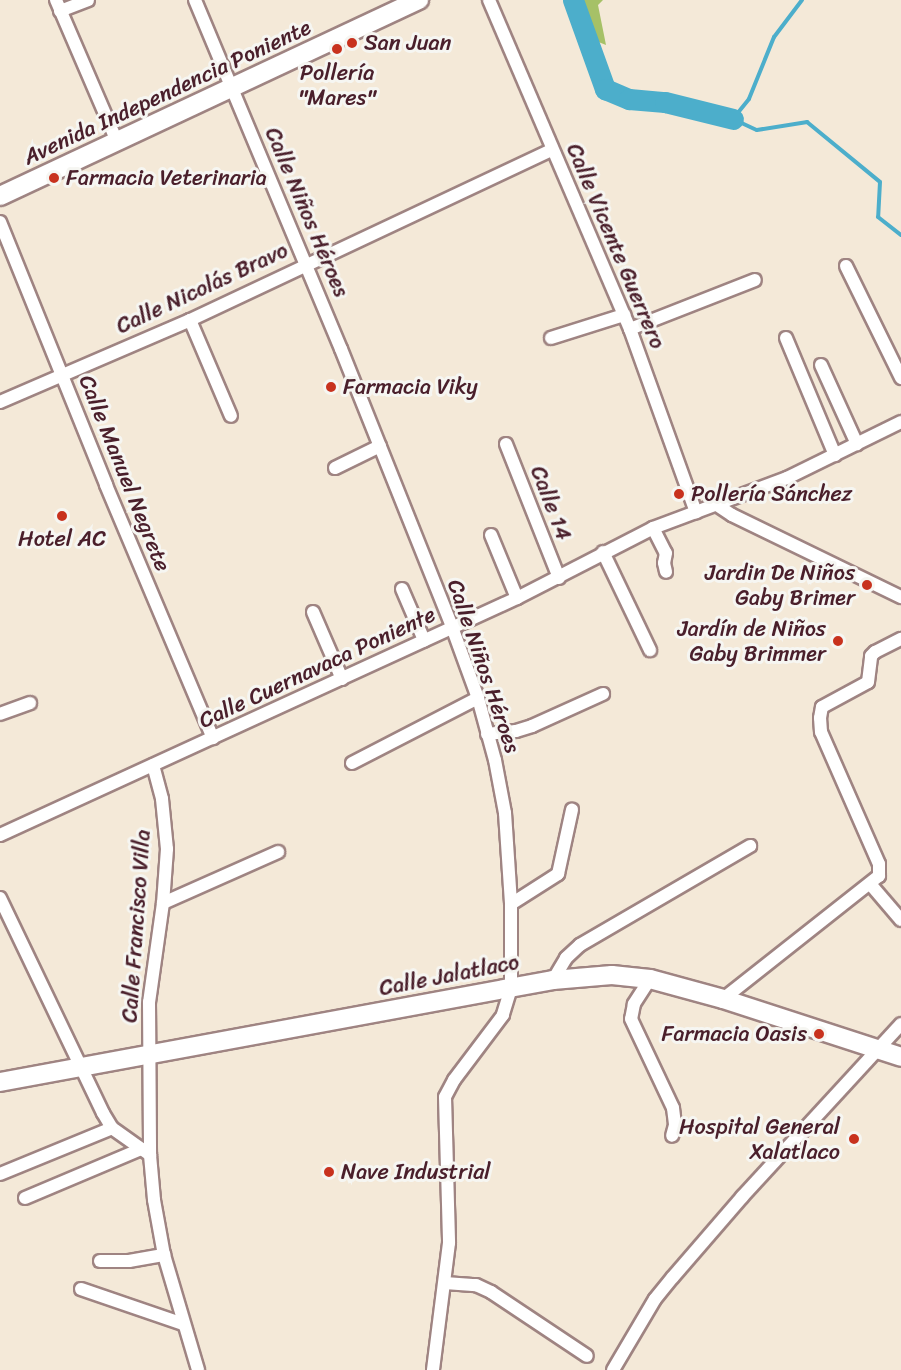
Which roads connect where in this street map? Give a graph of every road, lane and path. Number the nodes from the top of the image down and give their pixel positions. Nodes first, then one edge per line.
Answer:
1 (88, 0) edge
2 (195, 0) edge
3 (419, 0) edge
4 (489, 0) edge
5 (58, 6) edge
6 (231, 89) junction
7 (116, 139) junction
8 (552, 150) junction
9 (0, 196) edge
10 (0, 222) edge
11 (305, 263) junction
12 (846, 266) dead end
13 (754, 280) dead end
14 (624, 315) junction
15 (190, 320) junction
16 (630, 329) junction
17 (551, 338) dead end
18 (786, 338) dead end
19 (821, 365) dead end
20 (62, 374) junction
21 (901, 378) edge
22 (0, 402) edge
23 (231, 416) dead end
24 (901, 422) edge
25 (506, 444) dead end
26 (858, 444) junction
27 (380, 446) junction
28 (835, 455) junction
29 (335, 468) dead end
30 (717, 505) junction
31 (696, 512) junction
32 (653, 528) junction
33 (491, 536) dead end
34 (603, 552) junction
35 (666, 572) dead end
36 (558, 578) junction
37 (402, 589) dead end
38 (901, 597) edge
39 (517, 598) junction
40 (314, 612) dead end
41 (452, 627) junction
42 (901, 639) edge
43 (424, 640) junction
44 (650, 650) dead end
45 (342, 679) junction
46 (603, 694) dead end
47 (478, 698) junction
48 (30, 703) dead end
49 (0, 714) edge
50 (487, 734) junction
51 (213, 738) junction
52 (352, 763) dead end
53 (153, 765) junction
54 (572, 810) dead end
55 (0, 835) edge
56 (750, 846) dead end
57 (278, 852) dead end
58 (871, 885) junction
59 (0, 898) edge
60 (163, 903) junction
61 (511, 904) junction
62 (901, 920) edge
63 (650, 979) junction
64 (553, 980) junction
65 (511, 988) junction
66 (723, 999) junction
67 (901, 1024) edge
68 (877, 1049) junction
69 (150, 1056) junction
70 (901, 1057) edge
71 (80, 1069) junction
72 (0, 1082) edge
73 (112, 1128) junction
74 (672, 1136) dead end
75 (146, 1152) junction
76 (0, 1174) edge
77 (25, 1198) dead end
78 (164, 1256) junction
79 (100, 1261) dead end
80 (446, 1283) junction
81 (81, 1289) dead end
82 (183, 1324) junction
83 (587, 1356) dead end
84 (198, 1370) edge
85 (433, 1370) edge
86 (613, 1370) edge

1 - 5 street
2 - 6 street, Calle Niños Héroes
3 - 6 main road, Avenida Independencia Poniente
4 - 8 street, Calle Vicente Guerrero
5 - 7 street
6 - 7 main road, Avenida Independencia Poniente
6 - 11 street, Calle Niños Héroes
7 - 9 main road, Avenida Independencia Poniente
8 - 11 street, Calle Nicolás Bravo
8 - 14 street, Calle Vicente Guerrero
10 - 20 street, Calle Manuel Negrete
11 - 15 street, Calle Nicolás Bravo
11 - 27 street, Calle Niños Héroes
12 - 21 street
13 - 16 street
14 - 16 street, Calle Vicente Guerrero
14 - 17 street
15 - 20 street, Calle Nicolás Bravo
15 - 23 street
16 - 31 street, Calle Vicente Guerrero
18 - 28 street
19 - 26 street
20 - 22 street, Calle Nicolás Bravo
20 - 51 street, Calle Manuel Negrete
24 - 26 street, Calle Cuernavaca Poniente
25 - 36 street, Calle 14
26 - 28 street, Calle Cuernavaca Poniente
27 - 29 street
27 - 41 street, Calle Niños Héroes
28 - 30 street, Calle Cuernavaca Poniente
30 - 31 street, Calle Cuernavaca Poniente
30 - 38 street
31 - 32 street, Calle Cuernavaca Poniente
32 - 34 street, Calle Cuernavaca Poniente
32 - 35 street
33 - 39 street
34 - 36 street, Calle Cuernavaca Poniente
34 - 44 street
36 - 39 street, Calle Cuernavaca Poniente
37 - 43 street
39 - 41 street, Calle Cuernavaca Poniente
40 - 45 street
41 - 43 street, Calle Cuernavaca Poniente
41 - 47 street, Calle Niños Héroes
42 - 58 street
43 - 45 street, Calle Cuernavaca Poniente
45 - 51 street, Calle Cuernavaca Poniente
46 - 50 street
47 - 50 street, Calle Niños Héroes
47 - 52 street
48 - 49 street
50 - 61 street, Calle Niños Héroes
51 - 53 street, Calle Cuernavaca Poniente
53 - 55 street, Calle Cuernavaca Poniente
53 - 60 street, Calle Francisco Villa
54 - 61 street
56 - 64 street
57 - 60 street
58 - 62 street
58 - 66 street
59 - 71 street
60 - 69 street, Calle Francisco Villa
61 - 65 street, Calle Niños Héroes
63 - 64 main road, Calle Jalatlaco
63 - 66 main road, Calle Jalatlaco
63 - 74 street
64 - 65 main road, Calle Jalatlaco
65 - 69 main road, Calle Jalatlaco
65 - 80 street, Calle Niños Héroes
66 - 68 main road, Calle Jalatlaco
67 - 68 street
68 - 70 main road, Calle Jalatlaco
68 - 86 street
69 - 71 main road, Calle Jalatlaco
69 - 75 street, Calle Francisco Villa
71 - 72 main road, Calle Jalatlaco
71 - 73 street
73 - 75 street
73 - 76 street
75 - 77 street
75 - 78 street, Calle Francisco Villa
78 - 79 street
78 - 82 street, Calle Francisco Villa
80 - 83 street
80 - 85 street, Calle Niños Héroes
81 - 82 street
82 - 84 street, Calle Francisco Villa

